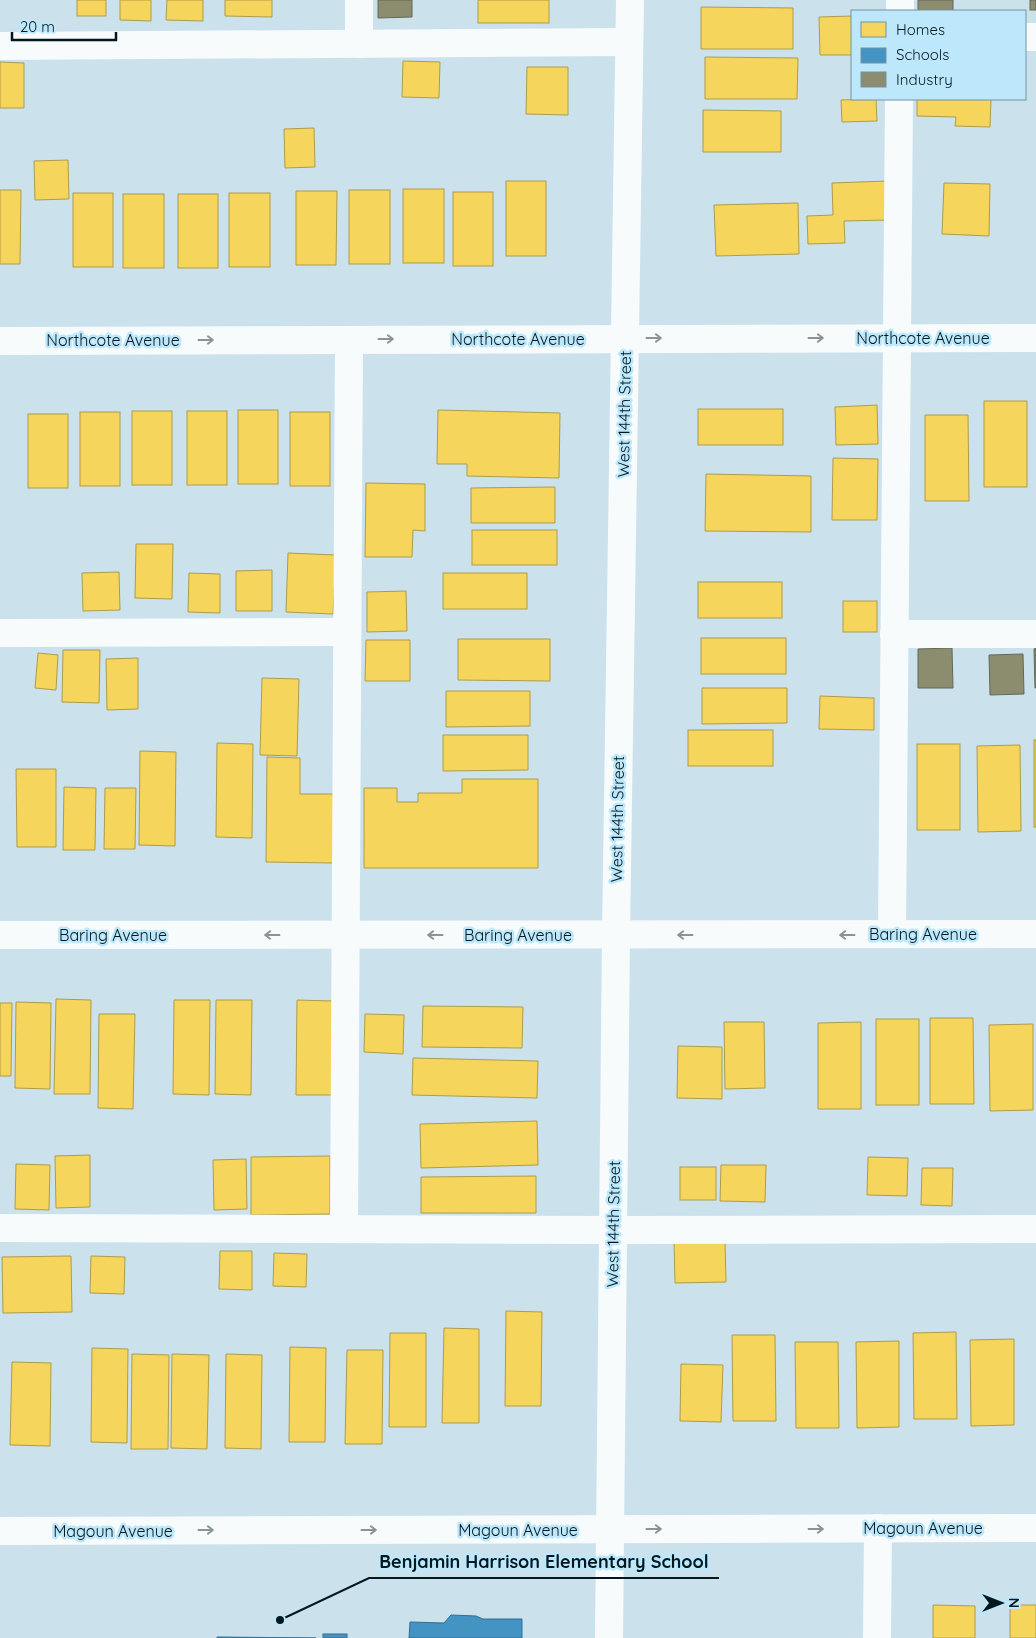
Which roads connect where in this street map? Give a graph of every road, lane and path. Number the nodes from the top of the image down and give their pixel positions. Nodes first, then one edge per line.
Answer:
1 (360, 0) edge
2 (630, 0) edge
3 (629, 42) junction
4 (359, 44) junction
5 (0, 46) edge
6 (898, 100) edge
7 (625, 338) junction
8 (896, 338) junction
9 (1036, 338) edge
10 (350, 340) junction
11 (0, 341) edge
12 (0, 632) edge
13 (347, 632) junction
14 (894, 634) junction
15 (1036, 634) edge
16 (892, 934) junction
17 (1036, 934) edge
18 (0, 935) edge
19 (346, 935) junction
20 (616, 935) junction
21 (0, 1228) edge
22 (344, 1229) junction
23 (1036, 1229) edge
24 (613, 1230) junction
25 (878, 1528) junction
26 (1036, 1528) edge
27 (610, 1529) junction
28 (0, 1531) edge
29 (609, 1638) edge
30 (878, 1638) edge

1 - 4 street
2 - 3 street, West 144th Street
3 - 4 street
3 - 7 street, West 144th Street
4 - 5 street
6 - 8 street
7 -> 8 street, Northcote Avenue
10 -> 7 street, Northcote Avenue
7 - 20 street, West 144th Street
8 - 9 street, Northcote Avenue
8 - 14 street
11 -> 10 street, Northcote Avenue
10 - 13 street
12 - 13 street
13 - 19 street
14 - 15 street
14 - 16 street
16 - 17 street, Baring Avenue
16 -> 20 street, Baring Avenue
19 -> 18 street, Baring Avenue
20 -> 19 street, Baring Avenue
19 - 22 street
20 - 24 street, West 144th Street
21 - 22 street
22 - 24 street
23 - 24 street
24 - 27 street, West 144th Street
25 - 26 street, Magoun Avenue
27 -> 25 street, Magoun Avenue
25 - 30 street
28 -> 27 street, Magoun Avenue
27 - 29 street, West 144th Street

